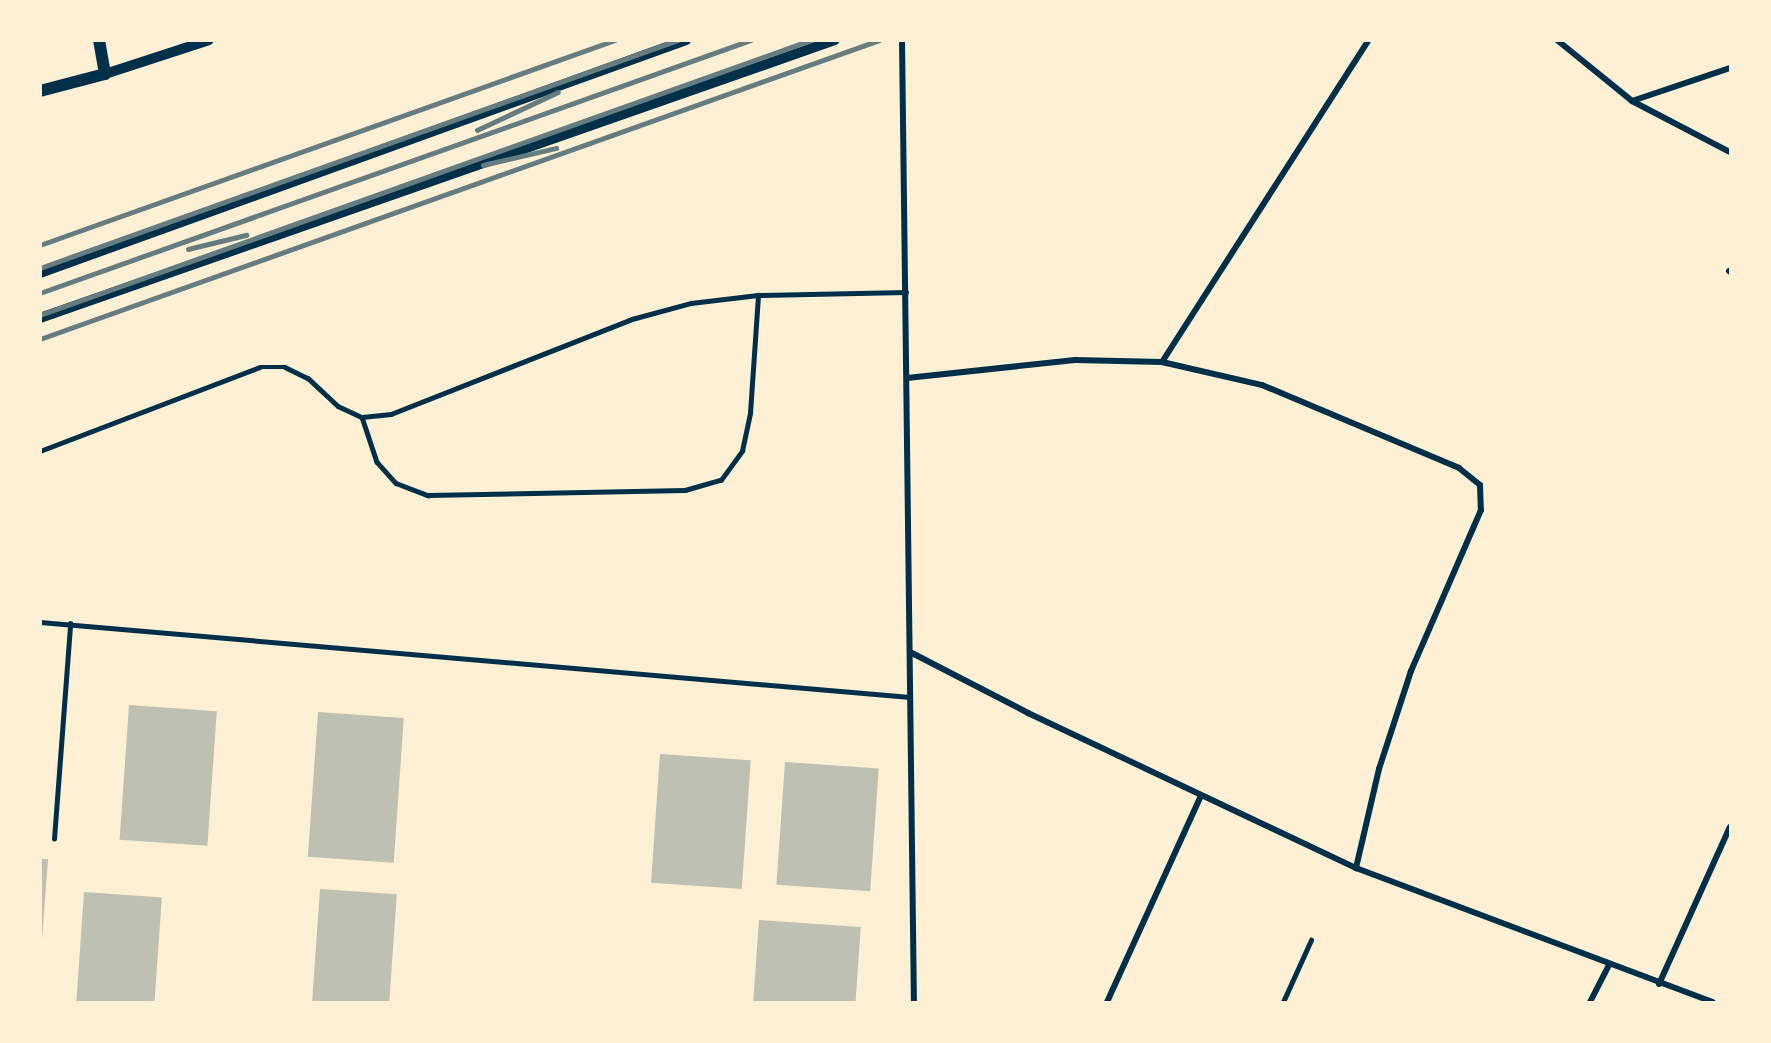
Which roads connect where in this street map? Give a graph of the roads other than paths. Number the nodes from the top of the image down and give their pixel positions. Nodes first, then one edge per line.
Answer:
1 (99, 40) edge
2 (209, 40) edge
3 (687, 40) edge
4 (835, 40) edge
5 (902, 40) edge
6 (1369, 40) edge
7 (1557, 40) edge
8 (185, 44) edge
9 (1731, 68) edge
10 (105, 74) junction
11 (40, 91) edge
12 (1632, 101) junction
13 (1731, 152) edge
14 (40, 273) edge
15 (906, 292) junction
16 (758, 295) junction
17 (40, 318) edge
18 (1162, 362) junction
19 (907, 378) junction
20 (362, 417) junction
21 (40, 451) edge
22 (40, 622) edge
23 (70, 624) junction
24 (910, 652) junction
25 (910, 697) junction
26 (1201, 796) junction
27 (1731, 827) edge
28 (54, 839) dead end
29 (1356, 868) junction
30 (1311, 939) dead end
31 (1609, 965) junction
32 (1659, 984) junction
33 (914, 1002) edge
34 (1107, 1002) edge
35 (1283, 1002) edge
36 (1590, 1002) edge
37 (1713, 1002) edge

1 - 10 main road
2 - 8 street
3 - 14 street
4 - 17 street
5 - 15 street
6 - 18 street
7 - 12 street
8 - 10 street
9 - 12 street
10 - 11 main road
12 - 13 street
15 - 16 lane
15 - 19 street
16 - 20 lane
16 - 20 lane
18 - 19 street
18 - 29 street
19 - 24 street
20 - 21 lane
22 - 23 lane
23 - 25 lane
23 - 28 lane
24 - 25 street
24 - 26 street
25 - 33 street
26 - 29 street
26 - 34 street
27 - 32 street
29 - 31 street
30 - 35 lane
31 - 32 street
31 - 36 street
32 - 37 street

